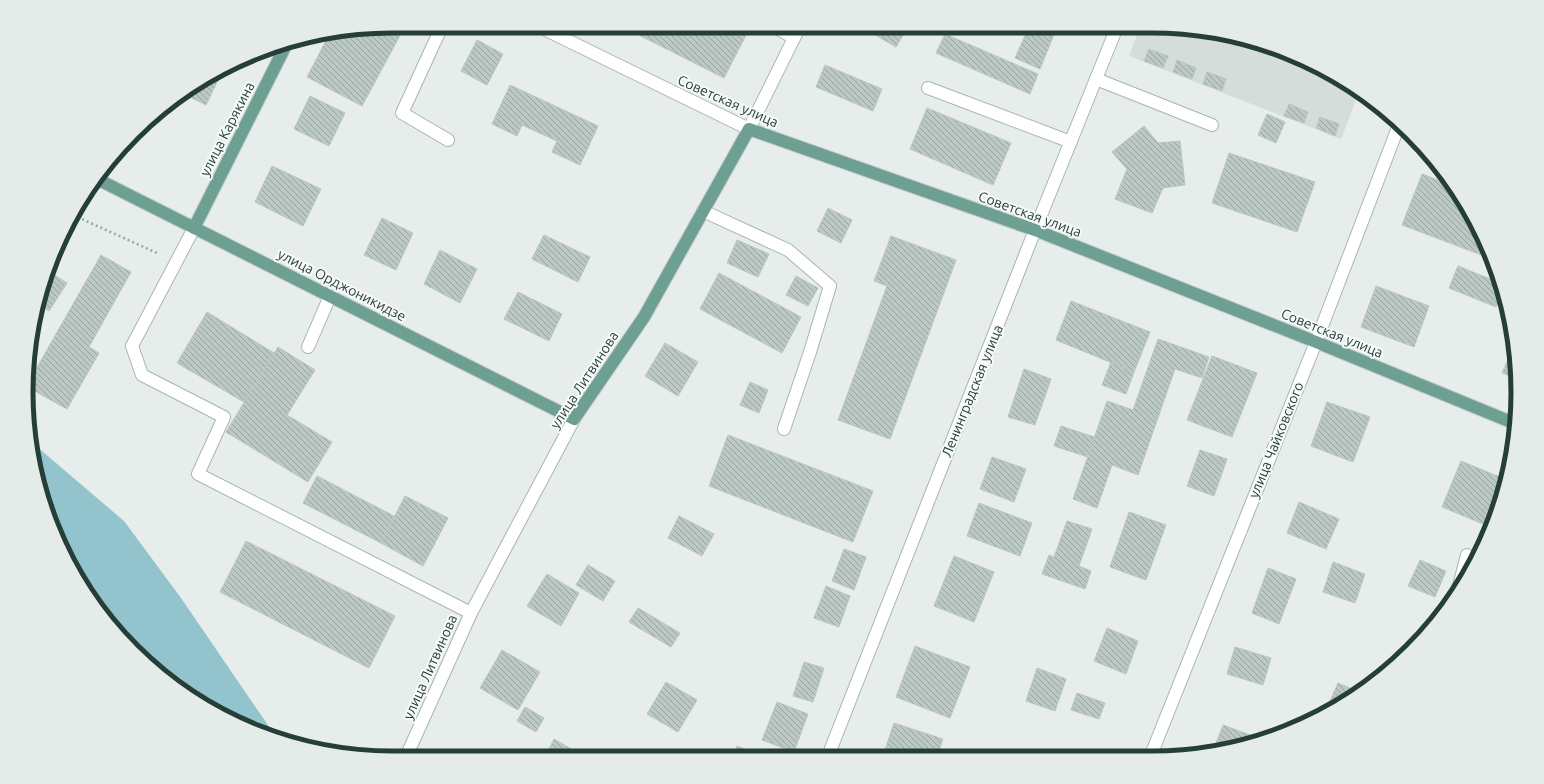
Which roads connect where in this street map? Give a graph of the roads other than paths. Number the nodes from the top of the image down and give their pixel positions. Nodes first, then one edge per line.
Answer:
1 (439, 33) edge
2 (552, 33) edge
3 (785, 33) edge
4 (796, 33) edge
5 (1115, 33) edge
6 (794, 38) junction
7 (284, 50) edge
8 (1096, 79) junction
9 (928, 88) dead end
10 (1212, 126) dead end
11 (749, 130) junction
12 (1398, 130) edge
13 (448, 140) dead end
14 (1071, 142) junction
15 (102, 181) edge
16 (703, 211) junction
17 (194, 228) junction
18 (1035, 230) junction
19 (330, 296) junction
20 (1316, 342) junction
21 (308, 347) dead end
22 (574, 419) junction
23 (1509, 421) edge
24 (784, 429) dead end
25 (1467, 555) dead end
26 (1462, 573) edge
27 (471, 613) junction
28 (409, 751) edge
29 (830, 751) edge
30 (1153, 751) edge

1 - 13 street
2 - 11 street, Советская улица
3 - 6 street
4 - 6 street, улица Литвинова
5 - 8 street, Ленинградская улица
6 - 11 street, улица Литвинова
7 - 17 main road, улица Карякина
8 - 10 street
8 - 14 street, Ленинградская улица
9 - 14 street
11 - 16 main road, улица Литвинова
11 - 18 main road, Советская улица
12 - 20 street, улица Чайковского
14 - 18 street, Ленинградская улица
15 - 17 main road, улица Орджоникидзе
16 - 22 main road, улица Литвинова
16 - 24 street
17 - 19 main road, улица Орджоникидзе
17 - 27 street
18 - 20 main road, Советская улица
18 - 29 street, Ленинградская улица
19 - 21 street
19 - 22 main road, улица Орджоникидзе
20 - 23 main road, Советская улица
20 - 30 street, улица Чайковского
22 - 27 street, улица Литвинова
25 - 26 street
27 - 28 street, улица Литвинова

